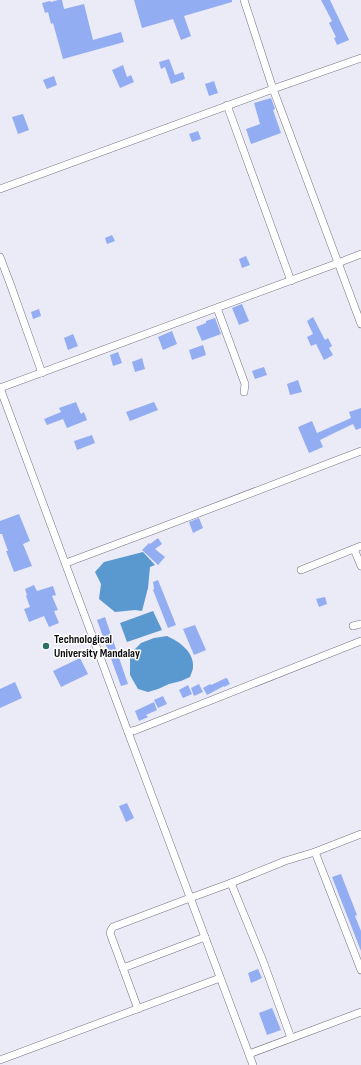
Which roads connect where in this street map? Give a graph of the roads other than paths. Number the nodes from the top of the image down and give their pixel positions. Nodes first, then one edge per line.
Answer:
1 (244, 0) edge
2 (361, 58) edge
3 (273, 89) junction
4 (228, 106) junction
5 (0, 189) edge
6 (361, 254) edge
7 (0, 257) edge
8 (338, 264) junction
9 (291, 281) junction
10 (217, 308) junction
11 (361, 324) edge
12 (42, 373) junction
13 (0, 388) edge
14 (244, 392) dead end
15 (361, 451) edge
16 (358, 548) edge
17 (66, 563) junction
18 (361, 566) edge
19 (301, 570) dead end
20 (361, 624) edge
21 (353, 626) dead end
22 (361, 642) edge
23 (128, 732) junction
24 (361, 834) edge
25 (315, 852) junction
26 (232, 883) junction
27 (190, 898) junction
28 (205, 937) junction
29 (123, 968) junction
30 (361, 970) edge
31 (220, 978) junction
32 (138, 1008) junction
33 (361, 1012) edge
34 (291, 1038) junction
35 (249, 1054) junction
36 (0, 1060) edge
37 (253, 1065) edge

1 - 3 street
2 - 3 street
3 - 4 street
3 - 8 street
4 - 5 street
4 - 9 street
6 - 8 street
7 - 12 street
8 - 9 street
8 - 11 street
9 - 10 street
10 - 12 street
10 - 14 street
12 - 13 street
13 - 17 street
15 - 17 street
16 - 18 street
16 - 19 street
17 - 23 street
20 - 21 street
22 - 23 street
23 - 27 street
24 - 25 street
25 - 26 street
25 - 30 street
26 - 27 street
26 - 34 street
27 - 28 street
27 - 29 street
28 - 29 street
28 - 31 street
29 - 32 street
31 - 32 street
31 - 35 street
32 - 36 street
33 - 34 street
34 - 35 street
35 - 37 street

